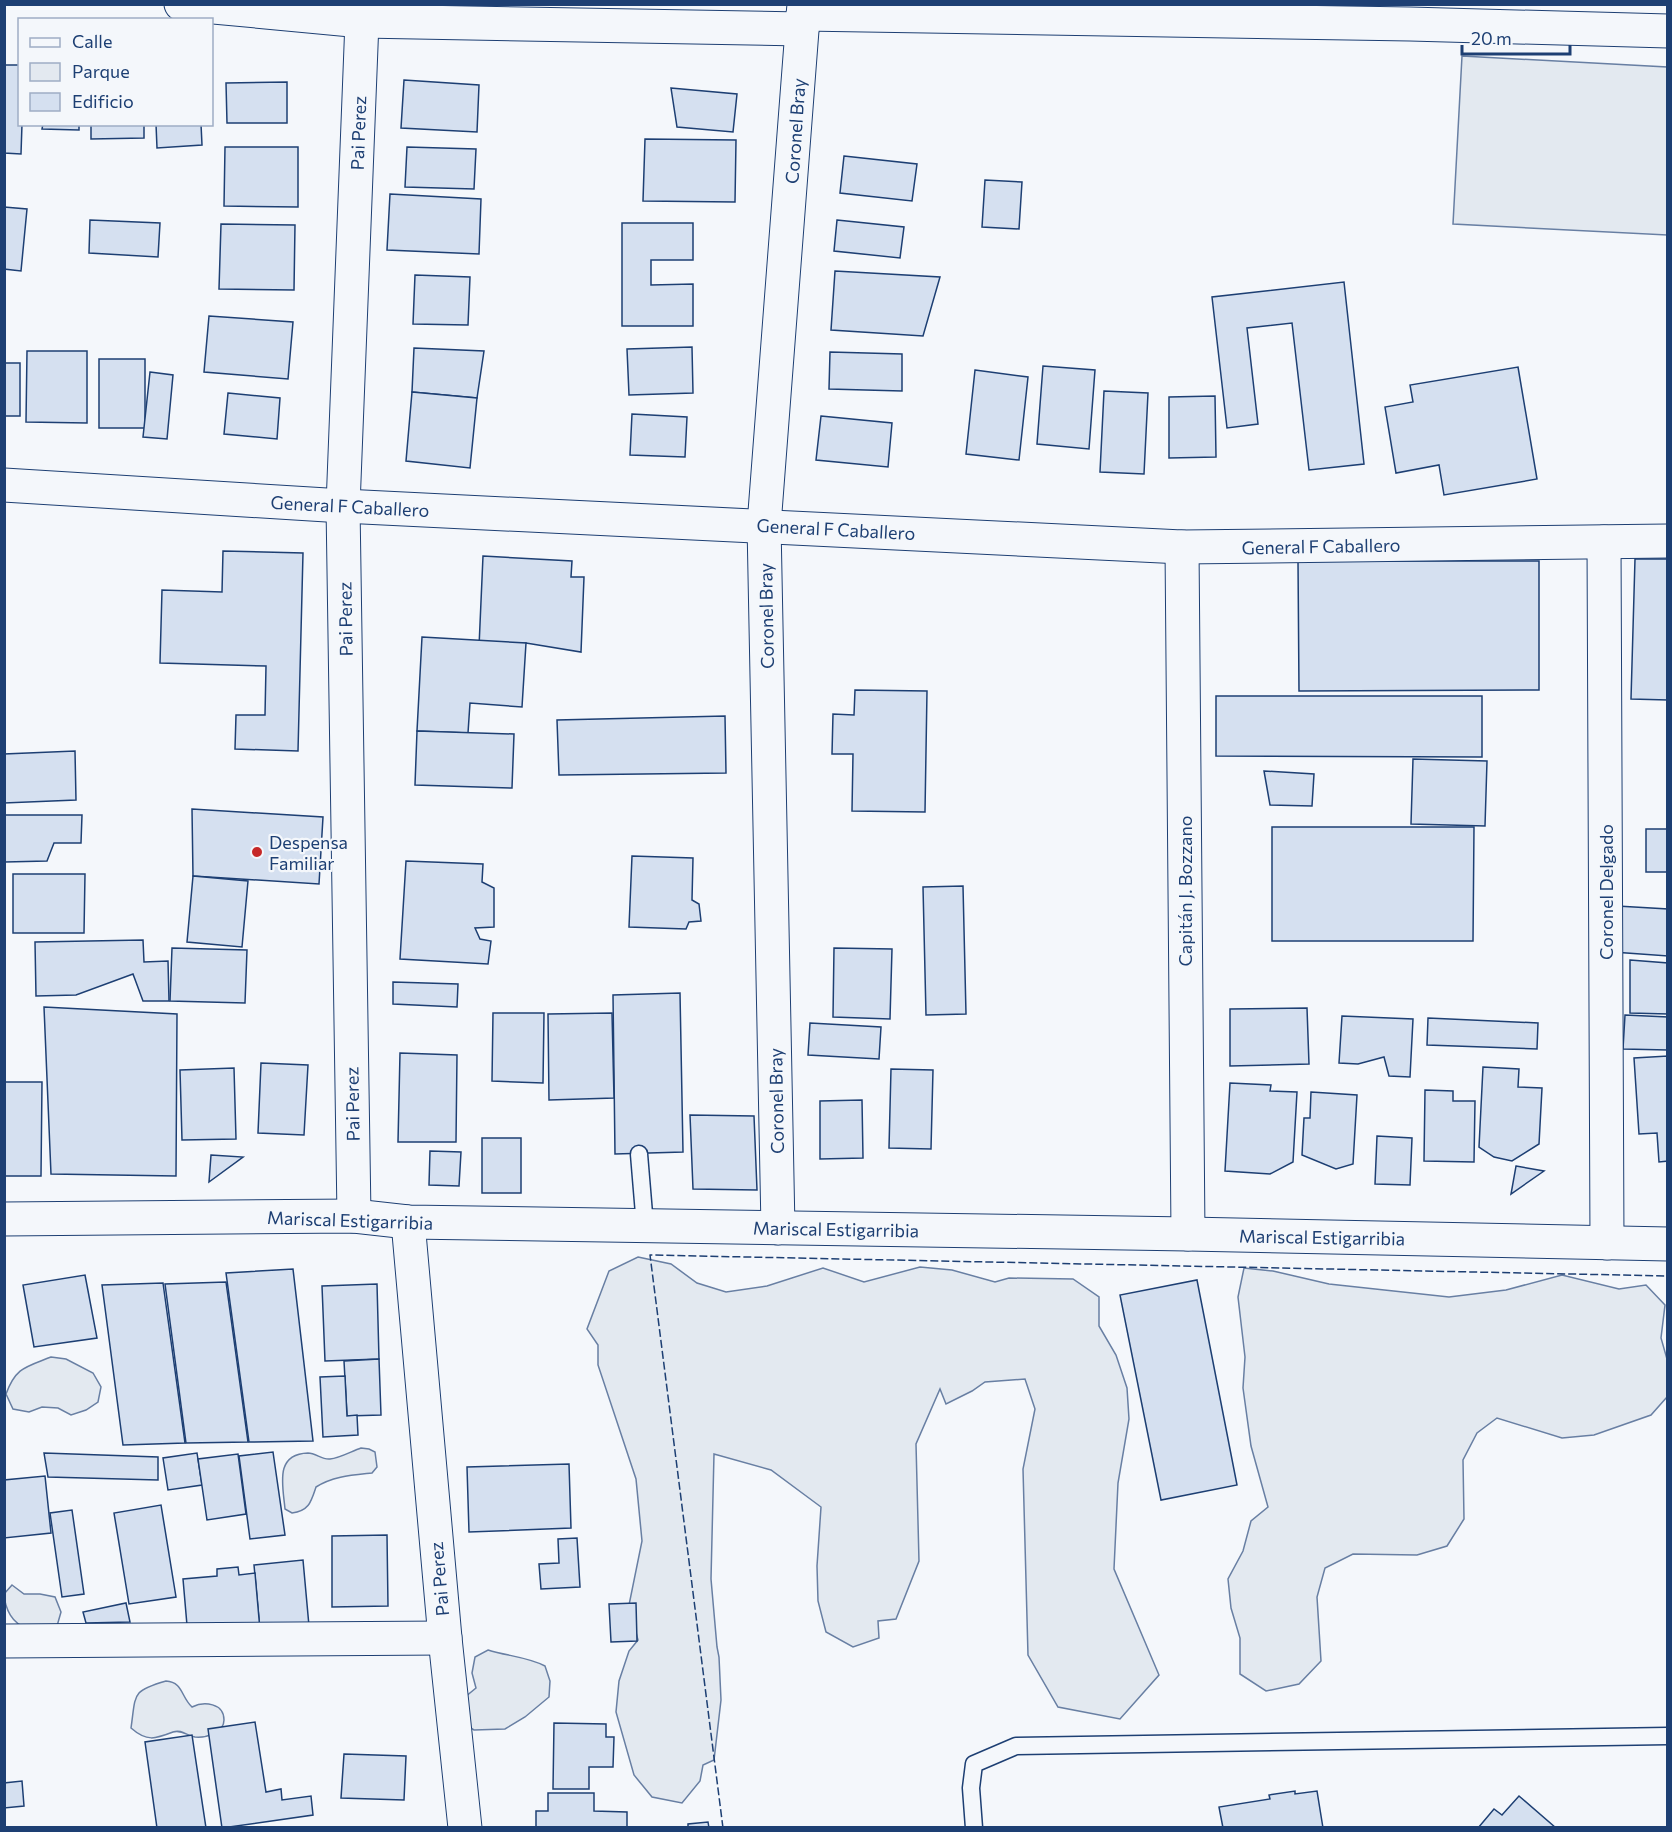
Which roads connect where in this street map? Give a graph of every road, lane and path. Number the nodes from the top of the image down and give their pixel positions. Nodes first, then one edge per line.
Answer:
1 (182, 4) edge
2 (1298, 13) edge
3 (803, 16) edge
4 (362, 21) junction
5 (1668, 31) edge
6 (4, 485) edge
7 (343, 506) junction
8 (764, 525) junction
9 (1668, 541) edge
10 (1604, 542) junction
11 (1182, 547) junction
12 (639, 1154) dead end
13 (354, 1216) junction
14 (4, 1219) edge
15 (408, 1222) junction
16 (645, 1226) junction
17 (778, 1228) junction
18 (1188, 1234) junction
19 (1607, 1243) junction
20 (1668, 1244) edge
21 (445, 1638) junction
22 (4, 1641) edge
23 (1668, 1736) edge
24 (465, 1827) edge
25 (974, 1827) edge

1 - 4 street
2 - 3 street
2 - 5 street
3 - 4 street
3 - 8 street, Coronel Bray
4 - 7 street, Pai Perez
6 - 7 street, General F Caballero
7 - 8 street, General F Caballero
7 - 13 street, Pai Perez
8 - 11 street, General F Caballero
8 - 17 street, Coronel Bray
9 - 10 street, General F Caballero
10 - 11 street, General F Caballero
10 - 19 street, Coronel Delgado
11 - 18 street, Capitán J. Bozzano
12 - 16 lane
13 - 14 street, Mariscal Estigarribia
13 - 15 street, Mariscal Estigarribia
15 - 16 street, Mariscal Estigarribia
15 - 21 street, Pai Perez
16 - 17 street, Mariscal Estigarribia
17 - 18 street, Mariscal Estigarribia
18 - 19 street, Mariscal Estigarribia
19 - 20 street, Mariscal Estigarribia
21 - 22 street
21 - 24 street, Pai Perez
23 - 25 lane

